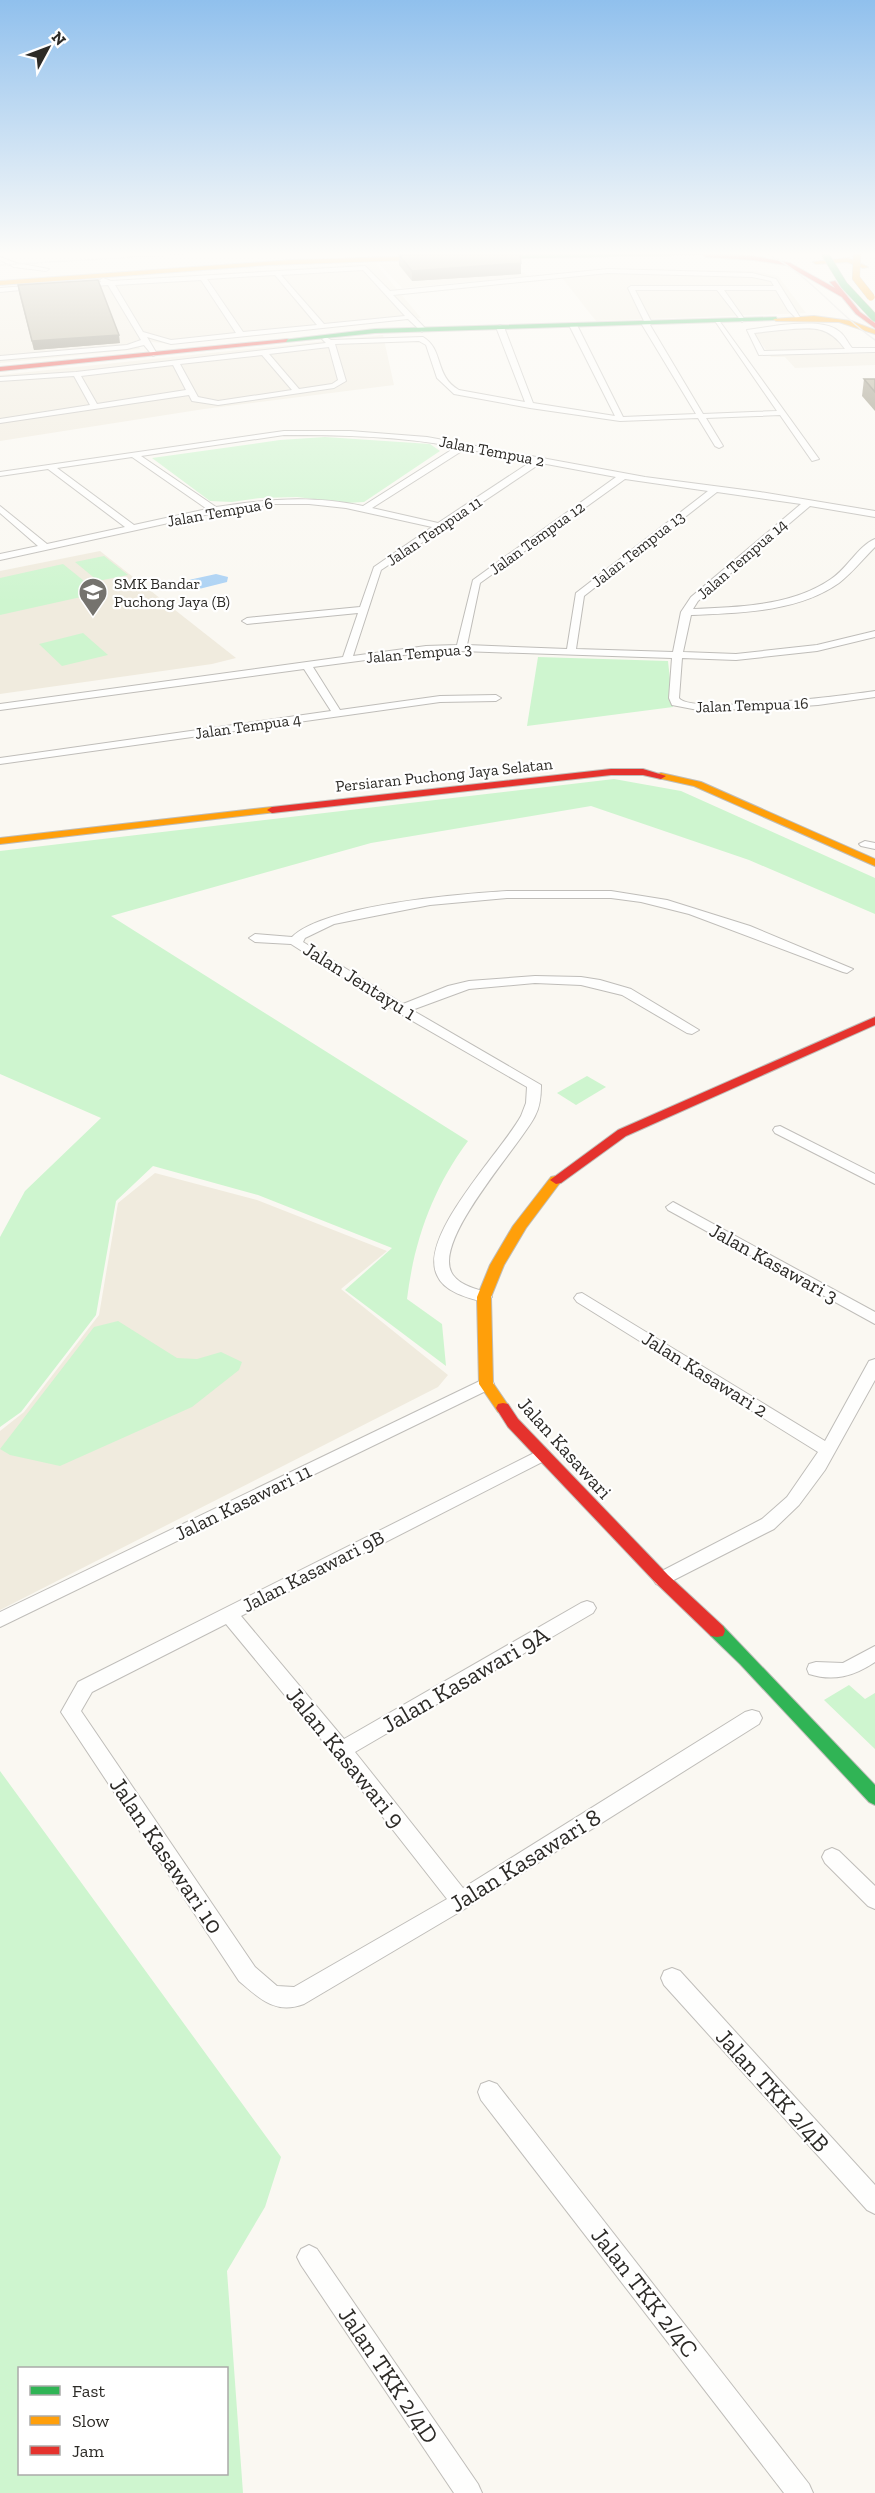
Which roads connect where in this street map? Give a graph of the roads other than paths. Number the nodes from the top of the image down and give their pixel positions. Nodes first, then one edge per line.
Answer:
1 (11, 370) edge
2 (37, 370) edge
3 (92, 370) edge
4 (182, 370) edge
5 (279, 370) edge
6 (338, 370) edge
7 (437, 370) edge
8 (516, 370) edge
9 (596, 370) edge
10 (675, 370) edge
11 (752, 370) edge
12 (25, 372) junction
13 (76, 374) junction
14 (0, 380) edge
15 (297, 391) junction
16 (191, 392) junction
17 (530, 406) junction
18 (94, 407) junction
19 (782, 413) junction
20 (702, 416) junction
21 (620, 418) junction
22 (0, 421) edge
23 (463, 446) junction
24 (719, 446) dead end
25 (133, 454) junction
26 (815, 459) dead end
27 (540, 460) junction
28 (49, 466) junction
29 (0, 474) edge
30 (624, 476) junction
31 (714, 490) junction
32 (808, 503) junction
33 (0, 509) edge
34 (365, 509) junction
35 (214, 510) junction
36 (875, 514) edge
37 (441, 526) junction
38 (132, 528) junction
39 (875, 542) edge
40 (45, 547) junction
41 (0, 557) edge
42 (362, 610) junction
43 (686, 612) junction
44 (247, 621) dead end
45 (875, 634) edge
46 (460, 648) junction
47 (571, 653) junction
48 (679, 657) junction
49 (347, 660) junction
50 (307, 665) junction
51 (875, 694) edge
52 (496, 698) dead end
53 (0, 707) edge
54 (338, 712) junction
55 (0, 761) edge
56 (0, 828) edge
57 (0, 841) edge
58 (872, 846) edge
59 (875, 863) edge
60 (255, 938) dead end
61 (296, 940) junction
62 (847, 969) dead end
63 (402, 1009) junction
64 (875, 1021) edge
65 (692, 1030) dead end
66 (780, 1130) dead end
67 (875, 1180) edge
68 (673, 1207) dead end
69 (484, 1297) junction
70 (582, 1298) dead end
71 (875, 1319) edge
72 (875, 1365) edge
73 (486, 1384) junction
74 (827, 1450) junction
75 (542, 1455) junction
76 (662, 1579) junction
77 (587, 1608) dead end
78 (229, 1614) junction
79 (0, 1620) edge
80 (875, 1653) edge
81 (816, 1669) dead end
82 (85, 1687) joint
83 (752, 1718) dead end
84 (342, 1750) junction
85 (875, 1797) edge
86 (832, 1857) dead end
87 (875, 1900) edge
88 (461, 1901) junction
89 (672, 1978) dead end
90 (296, 1997) joint
91 (489, 2092) dead end
92 (875, 2202) edge
93 (309, 2257) dead end
94 (469, 2493) edge
95 (800, 2493) edge

1 - 12 main road
2 - 12 main road
3 - 13 street
4 - 16 street
5 - 15 street
6 - 15 street
7 - 17 street
8 - 17 street
9 - 21 street
10 - 20 street
11 - 19 street
12 - 13 street
12 - 14 street
13 - 18 street
15 - 16 street
16 - 18 street
17 - 21 street
18 - 22 street
19 - 20 street
19 - 26 street
20 - 21 street
20 - 24 street
23 - 25 street, Jalan Tempua 2
23 - 27 street, Jalan Tempua 2
23 - 34 street
25 - 28 street, Jalan Tempua 2
25 - 35 street
27 - 30 street, Jalan Tempua 2
27 - 37 street, Jalan Tempua 11
28 - 29 street, Jalan Tempua 2
28 - 38 street
30 - 31 street, Jalan Tempua 2
30 - 46 street, Jalan Tempua 12
31 - 32 street, Jalan Tempua 2
31 - 47 street, Jalan Tempua 13
32 - 36 street, Jalan Tempua 2
32 - 43 street, Jalan Tempua 14
33 - 40 street
34 - 35 street, Jalan Tempua 6
34 - 37 street, Jalan Tempua 6
35 - 38 street, Jalan Tempua 6
37 - 42 street, Jalan Tempua 11
38 - 40 street, Jalan Tempua 6
39 - 43 street
40 - 41 street, Jalan Tempua 6
42 - 44 street
42 - 49 street, Jalan Tempua 11
43 - 48 street, Jalan Tempua 14
45 - 48 street, Jalan Tempua 3
46 - 47 street, Jalan Tempua 3
46 - 49 street, Jalan Tempua 3
47 - 48 street, Jalan Tempua 3
48 - 51 street, Jalan Tempua 16
49 - 50 street, Jalan Tempua 3
50 - 53 street, Jalan Tempua 3
50 - 54 street
52 - 54 street, Jalan Tempua 4
54 - 55 street, Jalan Tempua 4
56 - 58 main road, Persiaran Puchong Jaya Selatan
57 - 59 main road, Persiaran Puchong Jaya Selatan
60 - 61 street
61 - 62 street, Jalan Jentayu 1
61 - 63 street, Jalan Jentayu 1
63 - 65 street
63 - 69 street, Jalan Jentayu 1
64 - 69 main road
66 - 67 street
68 - 71 street, Jalan Kasawari 3
69 - 73 main road
70 - 74 street, Jalan Kasawari 2
72 - 74 street
73 - 75 main road, Jalan Kasawari
73 - 79 street, Jalan Kasawari 11
74 - 76 street
75 - 76 main road, Jalan Kasawari
75 - 78 street, Jalan Kasawari 9B
76 - 85 main road, Jalan Kasawari
77 - 84 street, Jalan Kasawari 9A
78 - 82 street, Jalan Kasawari 9B
78 - 84 street, Jalan Kasawari 9
80 - 81 street
82 - 90 street, Jalan Kasawari 10
83 - 88 street, Jalan Kasawari 8
84 - 88 street, Jalan Kasawari 9
86 - 87 street
88 - 90 street, Jalan Kasawari 8
89 - 92 street, Jalan TKK 2/4B
91 - 95 street, Jalan TKK 2/4C
93 - 94 street, Jalan TKK 2/4D

